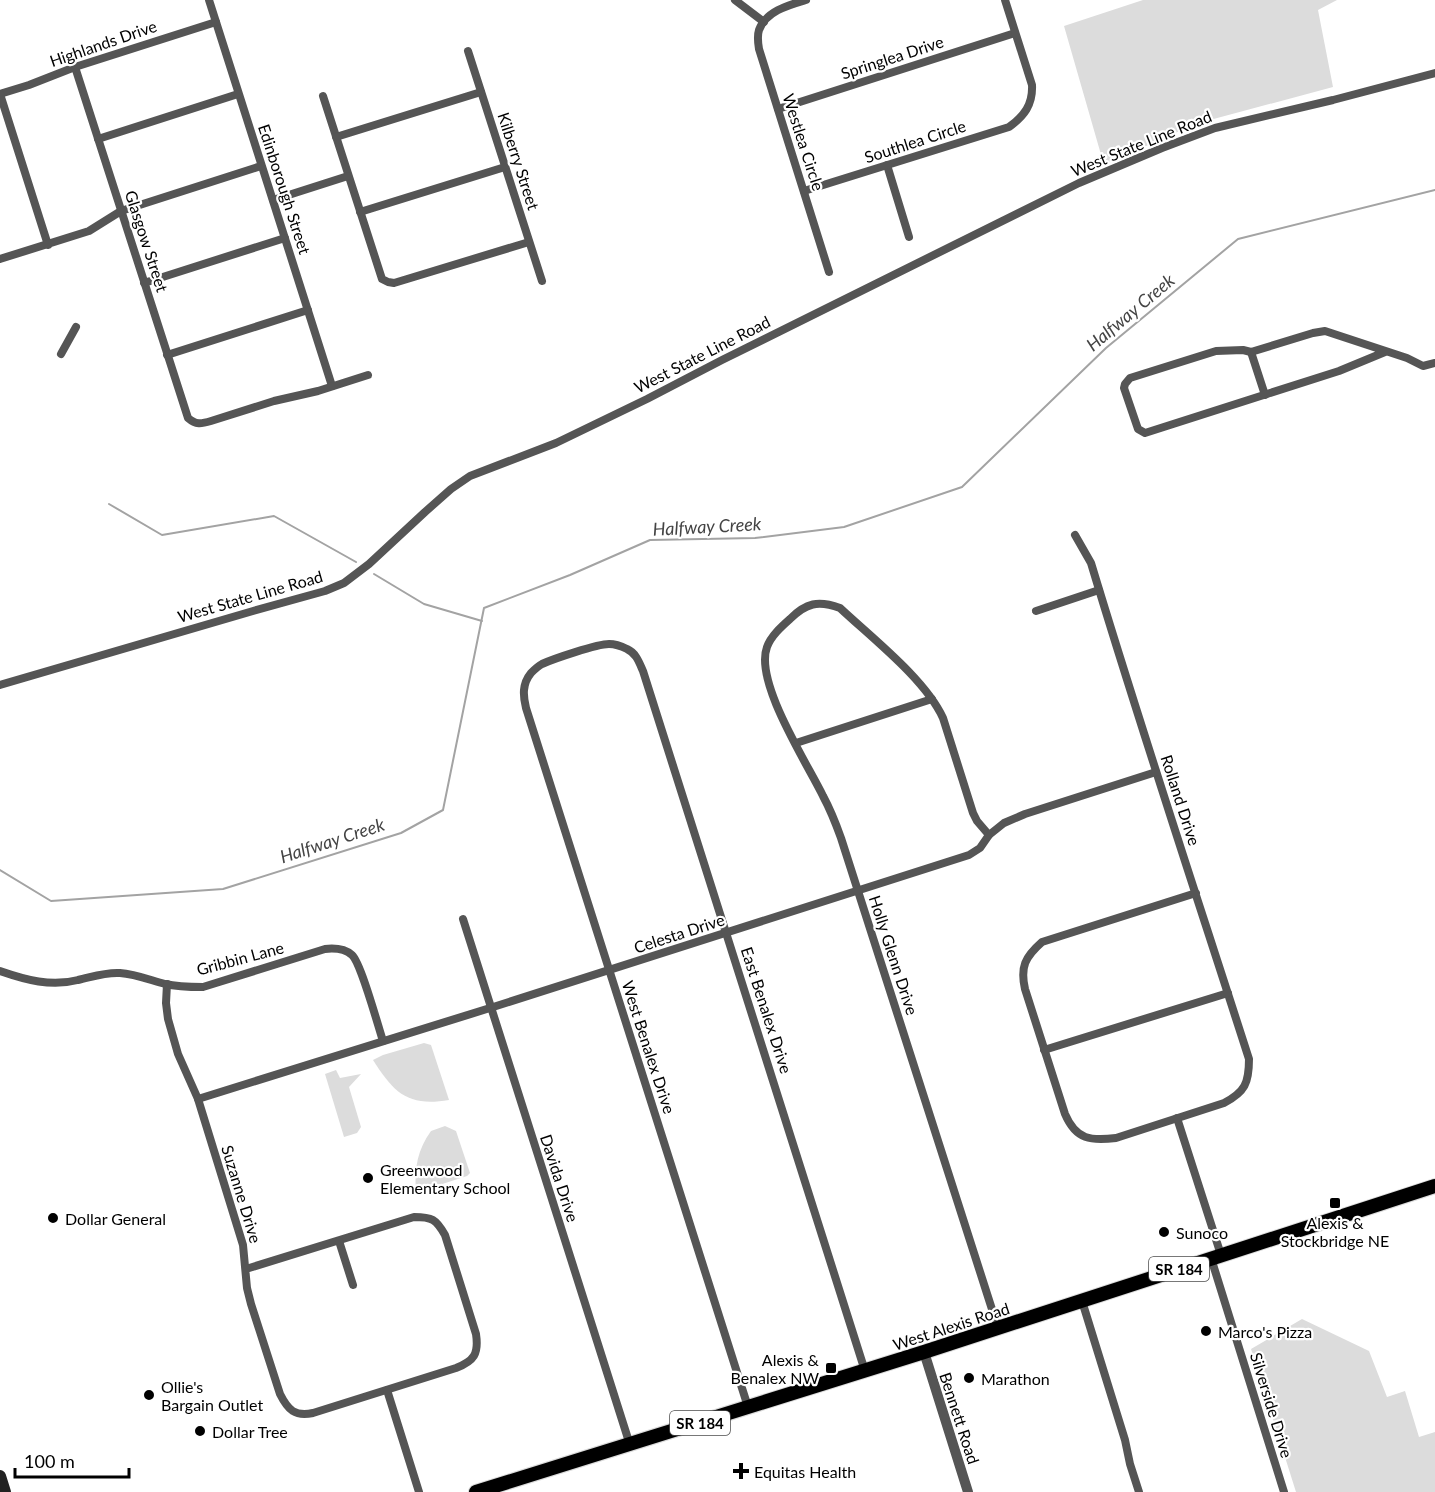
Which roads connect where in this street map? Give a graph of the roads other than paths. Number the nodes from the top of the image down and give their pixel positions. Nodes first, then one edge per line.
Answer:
1 (208, 0) edge
2 (735, 0) edge
3 (806, 0) edge
4 (1005, 0) edge
5 (216, 22) junction
6 (764, 22) junction
7 (1016, 33) junction
8 (468, 51) dead end
9 (75, 67) junction
10 (1435, 73) edge
11 (481, 92) junction
12 (0, 94) edge
13 (238, 94) junction
14 (323, 96) dead end
15 (778, 109) junction
16 (336, 137) junction
17 (98, 139) junction
18 (887, 165) junction
19 (261, 166) junction
20 (505, 166) junction
21 (348, 176) junction
22 (804, 192) junction
23 (273, 200) junction
24 (121, 211) junction
25 (360, 212) junction
26 (909, 237) dead end
27 (285, 238) junction
28 (529, 242) junction
29 (48, 245) junction
30 (0, 260) edge
31 (829, 272) dead end
32 (542, 281) dead end
33 (144, 283) junction
34 (308, 310) junction
35 (76, 327) dead end
36 (1251, 352) junction
37 (1385, 352) junction
38 (61, 354) dead end
39 (167, 355) junction
40 (1435, 363) edge
41 (368, 375) dead end
42 (332, 386) junction
43 (1265, 395) junction
44 (1075, 535) dead end
45 (1099, 590) junction
46 (1036, 610) dead end
47 (573, 654) joint
48 (0, 686) edge
49 (932, 699) junction
50 (796, 743) junction
51 (1156, 772) junction
52 (989, 835) junction
53 (858, 891) junction
54 (1196, 893) junction
55 (463, 920) dead end
56 (726, 933) junction
57 (609, 970) junction
58 (0, 971) edge
59 (167, 984) junction
60 (1228, 993) junction
61 (490, 1008) junction
62 (382, 1041) junction
63 (1044, 1050) junction
64 (198, 1099) junction
65 (1178, 1118) junction
66 (1435, 1186) edge
67 (339, 1241) junction
68 (1216, 1257) junction
69 (246, 1269) junction
70 (353, 1285) dead end
71 (1082, 1301) junction
72 (998, 1328) junction
73 (924, 1352) junction
74 (865, 1371) junction
75 (387, 1390) junction
76 (748, 1407) junction
77 (630, 1445) junction
78 (0, 1476) edge
79 (5, 1492) edge
80 (419, 1492) edge
81 (476, 1492) edge
82 (968, 1492) edge
83 (1139, 1492) edge
84 (1284, 1492) edge

1 - 5 street, Edinborough Street
2 - 6 street
3 - 6 street
4 - 7 street
5 - 9 street, Highlands Drive
5 - 13 street, Edinborough Street
6 - 15 street, Westlea Circle
7 - 15 street, Springlea Drive
7 - 18 street, Southlea Circle
8 - 11 street, Kilberry Street
9 - 12 street, Highlands Drive
9 - 17 street, Glasgow Street
10 - 48 street, West State Line Road
11 - 16 street
11 - 20 street, Kilberry Street
12 - 29 street
13 - 17 street
13 - 19 street, Edinborough Street
14 - 16 street
15 - 22 street, Westlea Circle
16 - 21 street
17 - 24 street, Glasgow Street
18 - 22 street, Southlea Circle
18 - 26 street
19 - 23 street, Edinborough Street
19 - 24 street
20 - 25 street
20 - 28 street, Kilberry Street
21 - 23 street
21 - 25 street
22 - 31 street, Westlea Circle
23 - 27 street, Edinborough Street
24 - 29 street
24 - 33 street, Glasgow Street
25 - 28 street
27 - 33 street
27 - 34 street, Edinborough Street
28 - 32 street, Kilberry Street
29 - 30 street
33 - 39 street, Glasgow Street
34 - 39 street
34 - 42 street, Edinborough Street
35 - 38 street
36 - 37 street
36 - 43 street
36 - 43 street
37 - 40 street
37 - 43 street
39 - 42 street, Glasgow Street
41 - 42 street
44 - 45 street, Rolland Drive
45 - 46 street
45 - 51 street, Rolland Drive
47 - 56 street, East Benalex Drive
47 - 57 street, West Benalex Drive
49 - 50 street
49 - 50 street, Holly Glenn Drive
49 - 52 street
50 - 53 street, Holly Glenn Drive
51 - 52 street, Celesta Drive
51 - 54 street, Rolland Drive
52 - 53 street, Celesta Drive
53 - 56 street, Celesta Drive
53 - 72 street, Holly Glenn Drive
54 - 60 street, Rolland Drive
54 - 63 street
55 - 61 street, Davida Drive
56 - 57 street, Celesta Drive
56 - 74 street, East Benalex Drive
57 - 61 street, Celesta Drive
57 - 76 street, West Benalex Drive
58 - 59 street, Gribbin Lane
59 - 62 street, Gribbin Lane
59 - 64 street, Suzanne Drive
60 - 63 street
60 - 65 street, Rolland Drive
61 - 62 street, Celesta Drive
61 - 77 street, Davida Drive
62 - 64 street, Celesta Drive
63 - 65 street
64 - 69 street, Suzanne Drive
65 - 68 street, Silverside Drive
66 - 68 main road, West Alexis Road / SR 184
67 - 69 street
67 - 70 street
67 - 75 street
68 - 71 main road, West Alexis Road / SR 184
68 - 84 street, Silverside Drive
69 - 75 street, Suzanne Drive
71 - 72 main road, West Alexis Road / SR 184
71 - 83 street
72 - 73 main road, West Alexis Road / SR 184
73 - 74 main road, West Alexis Road / SR 184
73 - 82 street, Bennett Road
74 - 76 main road, West Alexis Road / SR 184
75 - 80 street
76 - 77 main road, West Alexis Road / SR 184
77 - 81 main road, West Alexis Road / SR 184
78 - 79 main road

